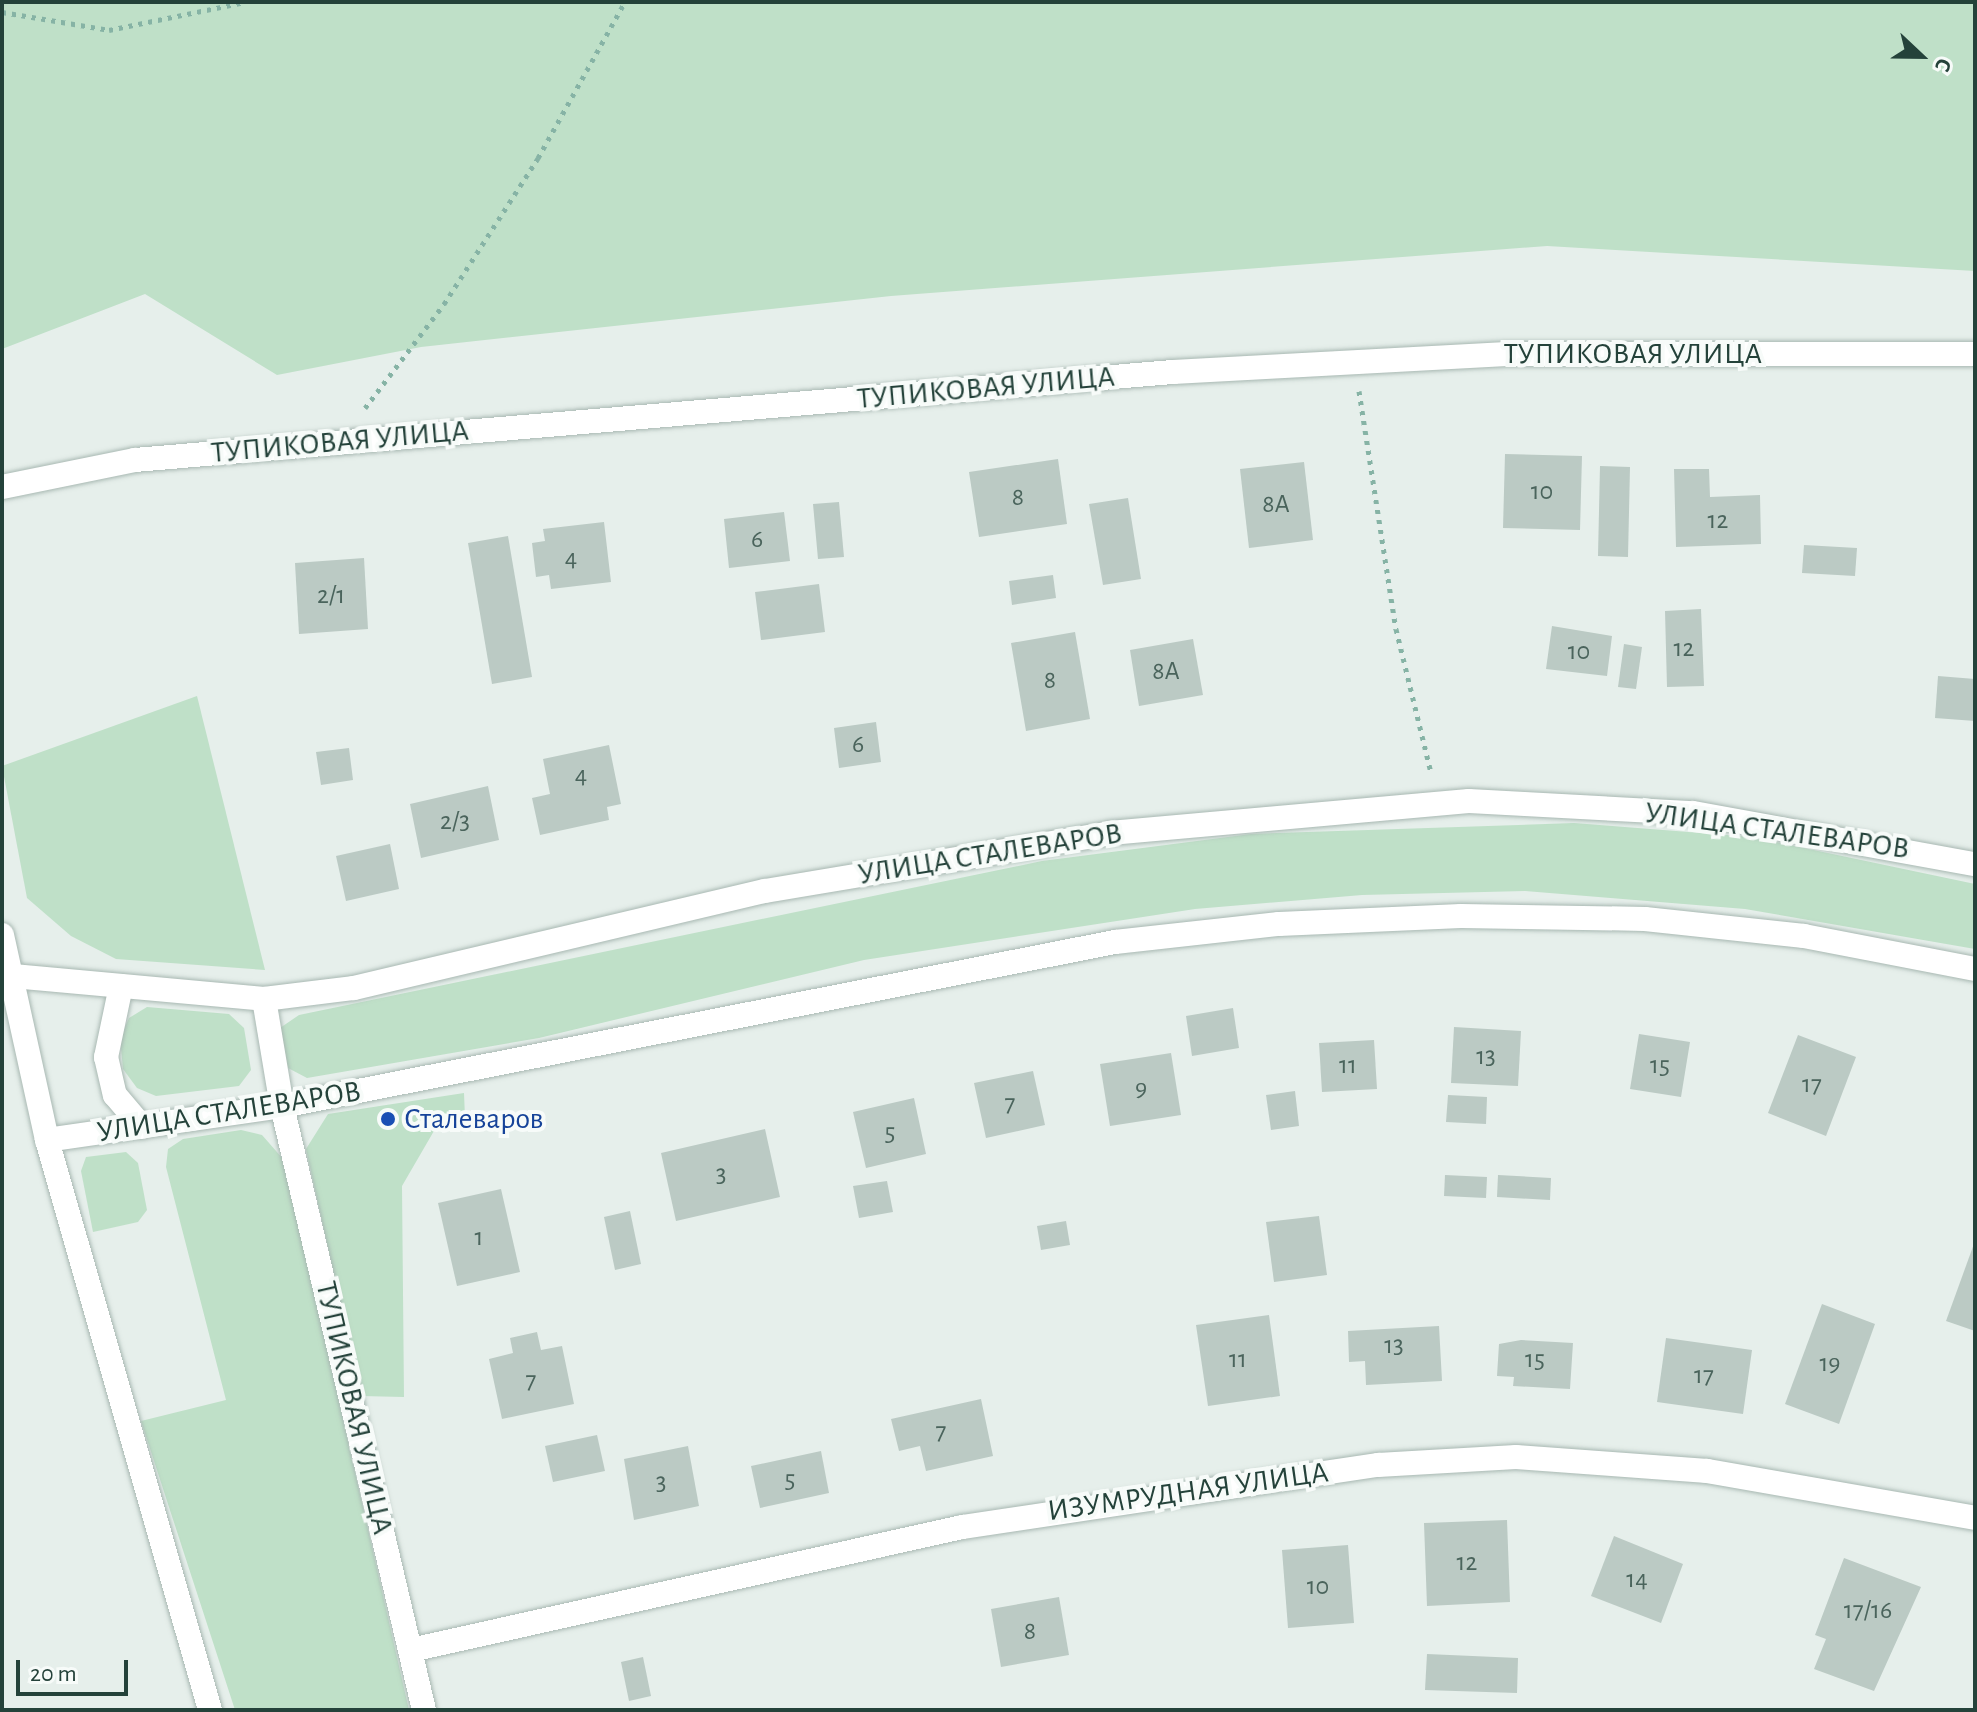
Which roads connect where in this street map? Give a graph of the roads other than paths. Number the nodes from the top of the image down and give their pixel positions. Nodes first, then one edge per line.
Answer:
1 (1975, 354) edge
2 (2, 487) edge
3 (1975, 864) edge
4 (2, 935) edge
5 (1975, 969) edge
6 (13, 976) junction
7 (121, 986) junction
8 (264, 999) junction
9 (282, 1106) junction
10 (142, 1127) junction
11 (47, 1140) junction
12 (1975, 1518) edge
13 (411, 1650) junction
14 (210, 1710) edge
15 (424, 1710) edge

1 - 2 street, ТУПИКОВАЯ УЛИЦА
3 - 8 street, УЛИЦА СТАЛЕВАРОВ
4 - 6 street
5 - 9 street, УЛИЦА СТАЛЕВАРОВ
6 - 7 street, УЛИЦА СТАЛЕВАРОВ
6 - 11 street
7 - 8 street, УЛИЦА СТАЛЕВАРОВ
7 - 10 street
8 - 9 street, ТУПИКОВАЯ УЛИЦА
9 - 10 street, УЛИЦА СТАЛЕВАРОВ
9 - 13 street, ТУПИКОВАЯ УЛИЦА
10 - 11 street, УЛИЦА СТАЛЕВАРОВ
11 - 14 street
12 - 13 street, ИЗУМРУДНАЯ УЛИЦА
13 - 15 street, ТУПИКОВАЯ УЛИЦА

